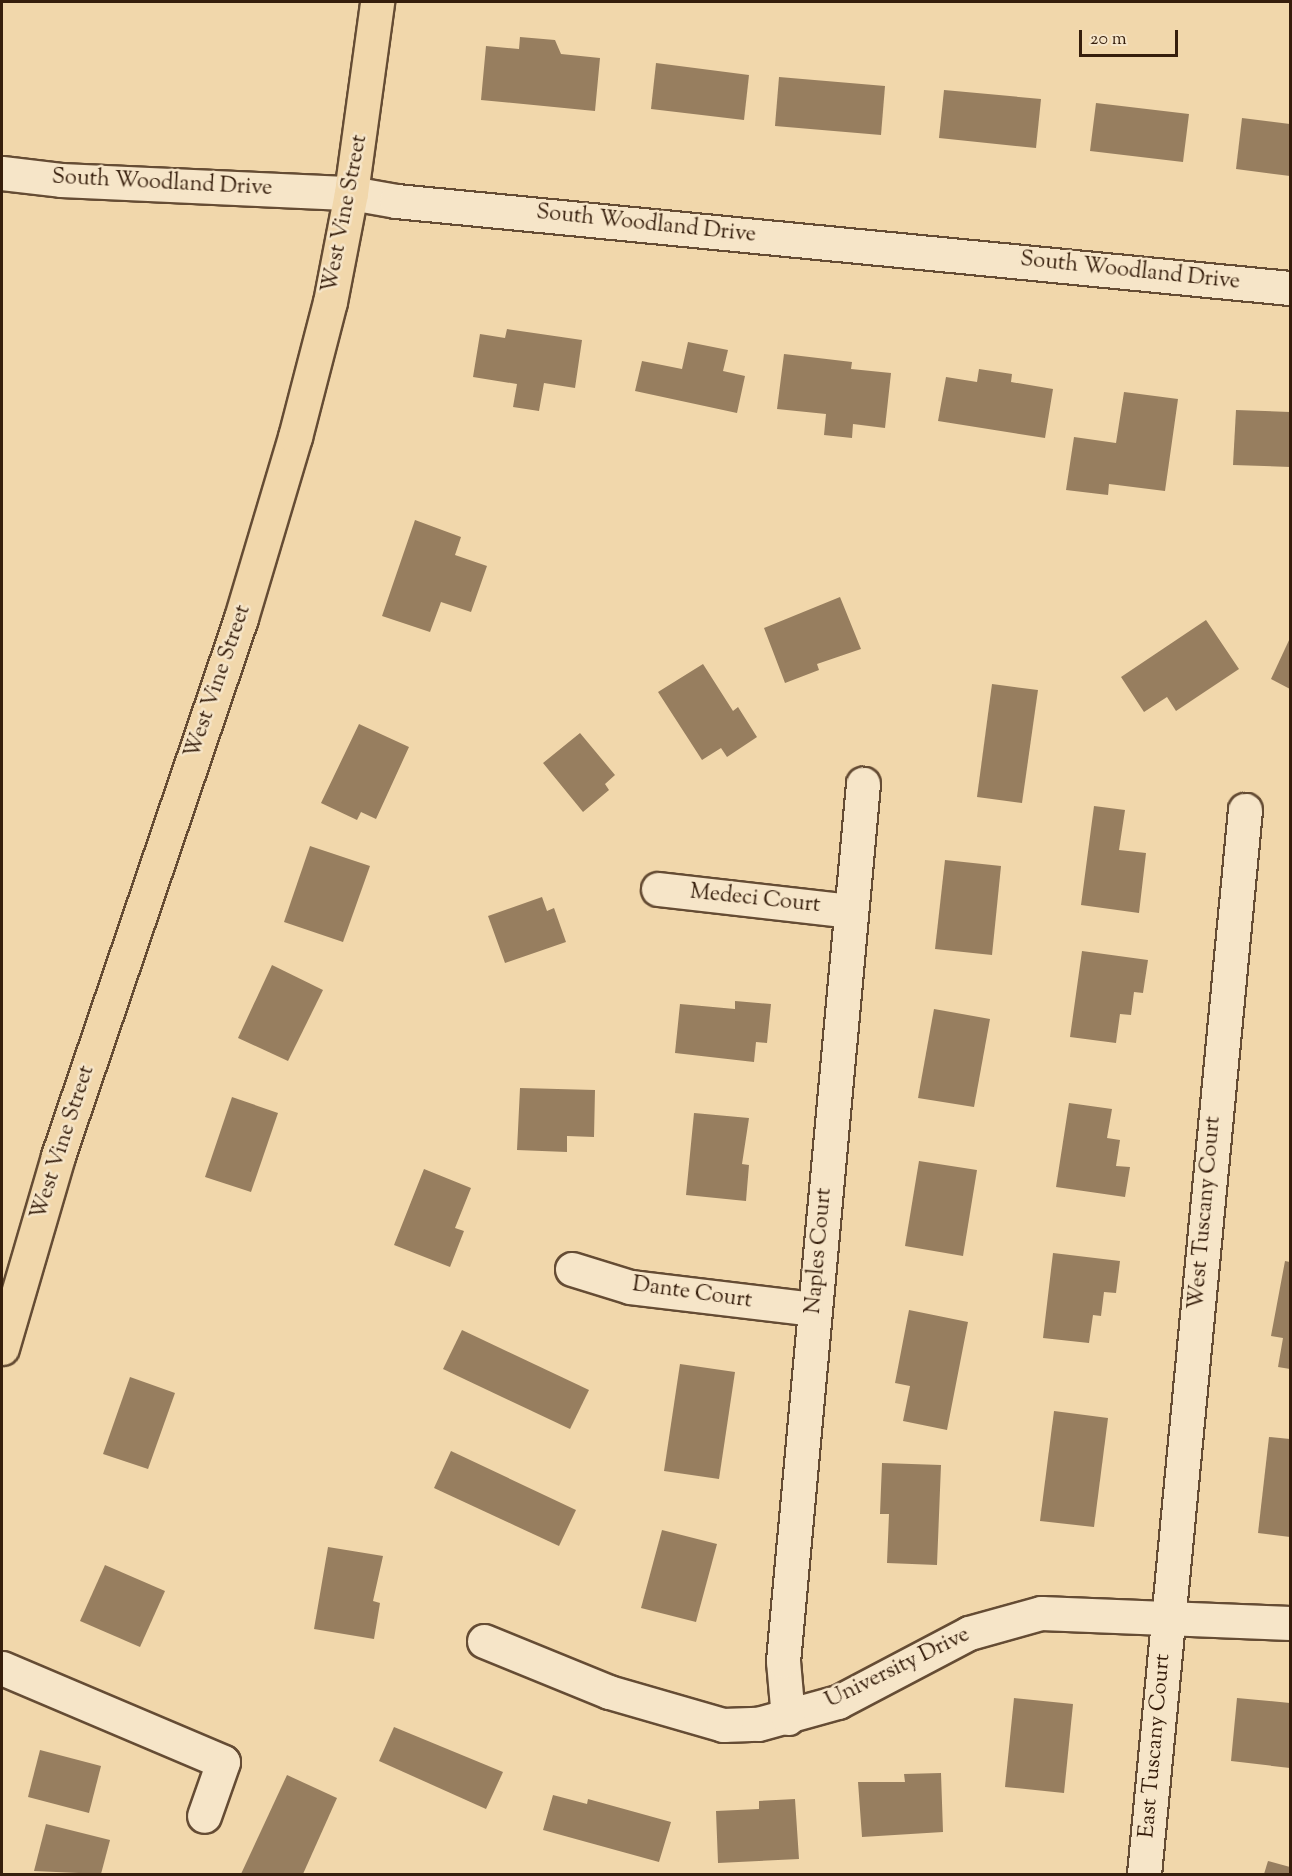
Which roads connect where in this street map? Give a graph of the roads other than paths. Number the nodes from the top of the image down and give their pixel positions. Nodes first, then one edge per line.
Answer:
1 (377, 2) edge
2 (2, 173) edge
3 (351, 193) junction
4 (1290, 288) edge
5 (863, 784) dead end
6 (1245, 810) dead end
7 (658, 889) dead end
8 (851, 911) junction
9 (572, 1269) dead end
10 (815, 1309) junction
11 (2, 1348) edge
12 (1168, 1617) junction
13 (1290, 1623) edge
14 (484, 1641) dead end
15 (2, 1668) edge
16 (788, 1718) junction
17 (204, 1816) dead end
18 (1144, 1875) edge

1 - 3 main road, West Vine Street
2 - 3 street, South Woodland Drive
3 - 4 street, South Woodland Drive
3 - 11 main road, West Vine Street
5 - 8 street, Naples Court
6 - 12 street, West Tuscany Court
7 - 8 street, Medeci Court
8 - 10 street, Naples Court
9 - 10 street, Dante Court
10 - 16 street, Naples Court
12 - 13 street, University Drive
12 - 16 street, University Drive
12 - 18 street, East Tuscany Court
14 - 16 street, University Drive
15 - 17 street

